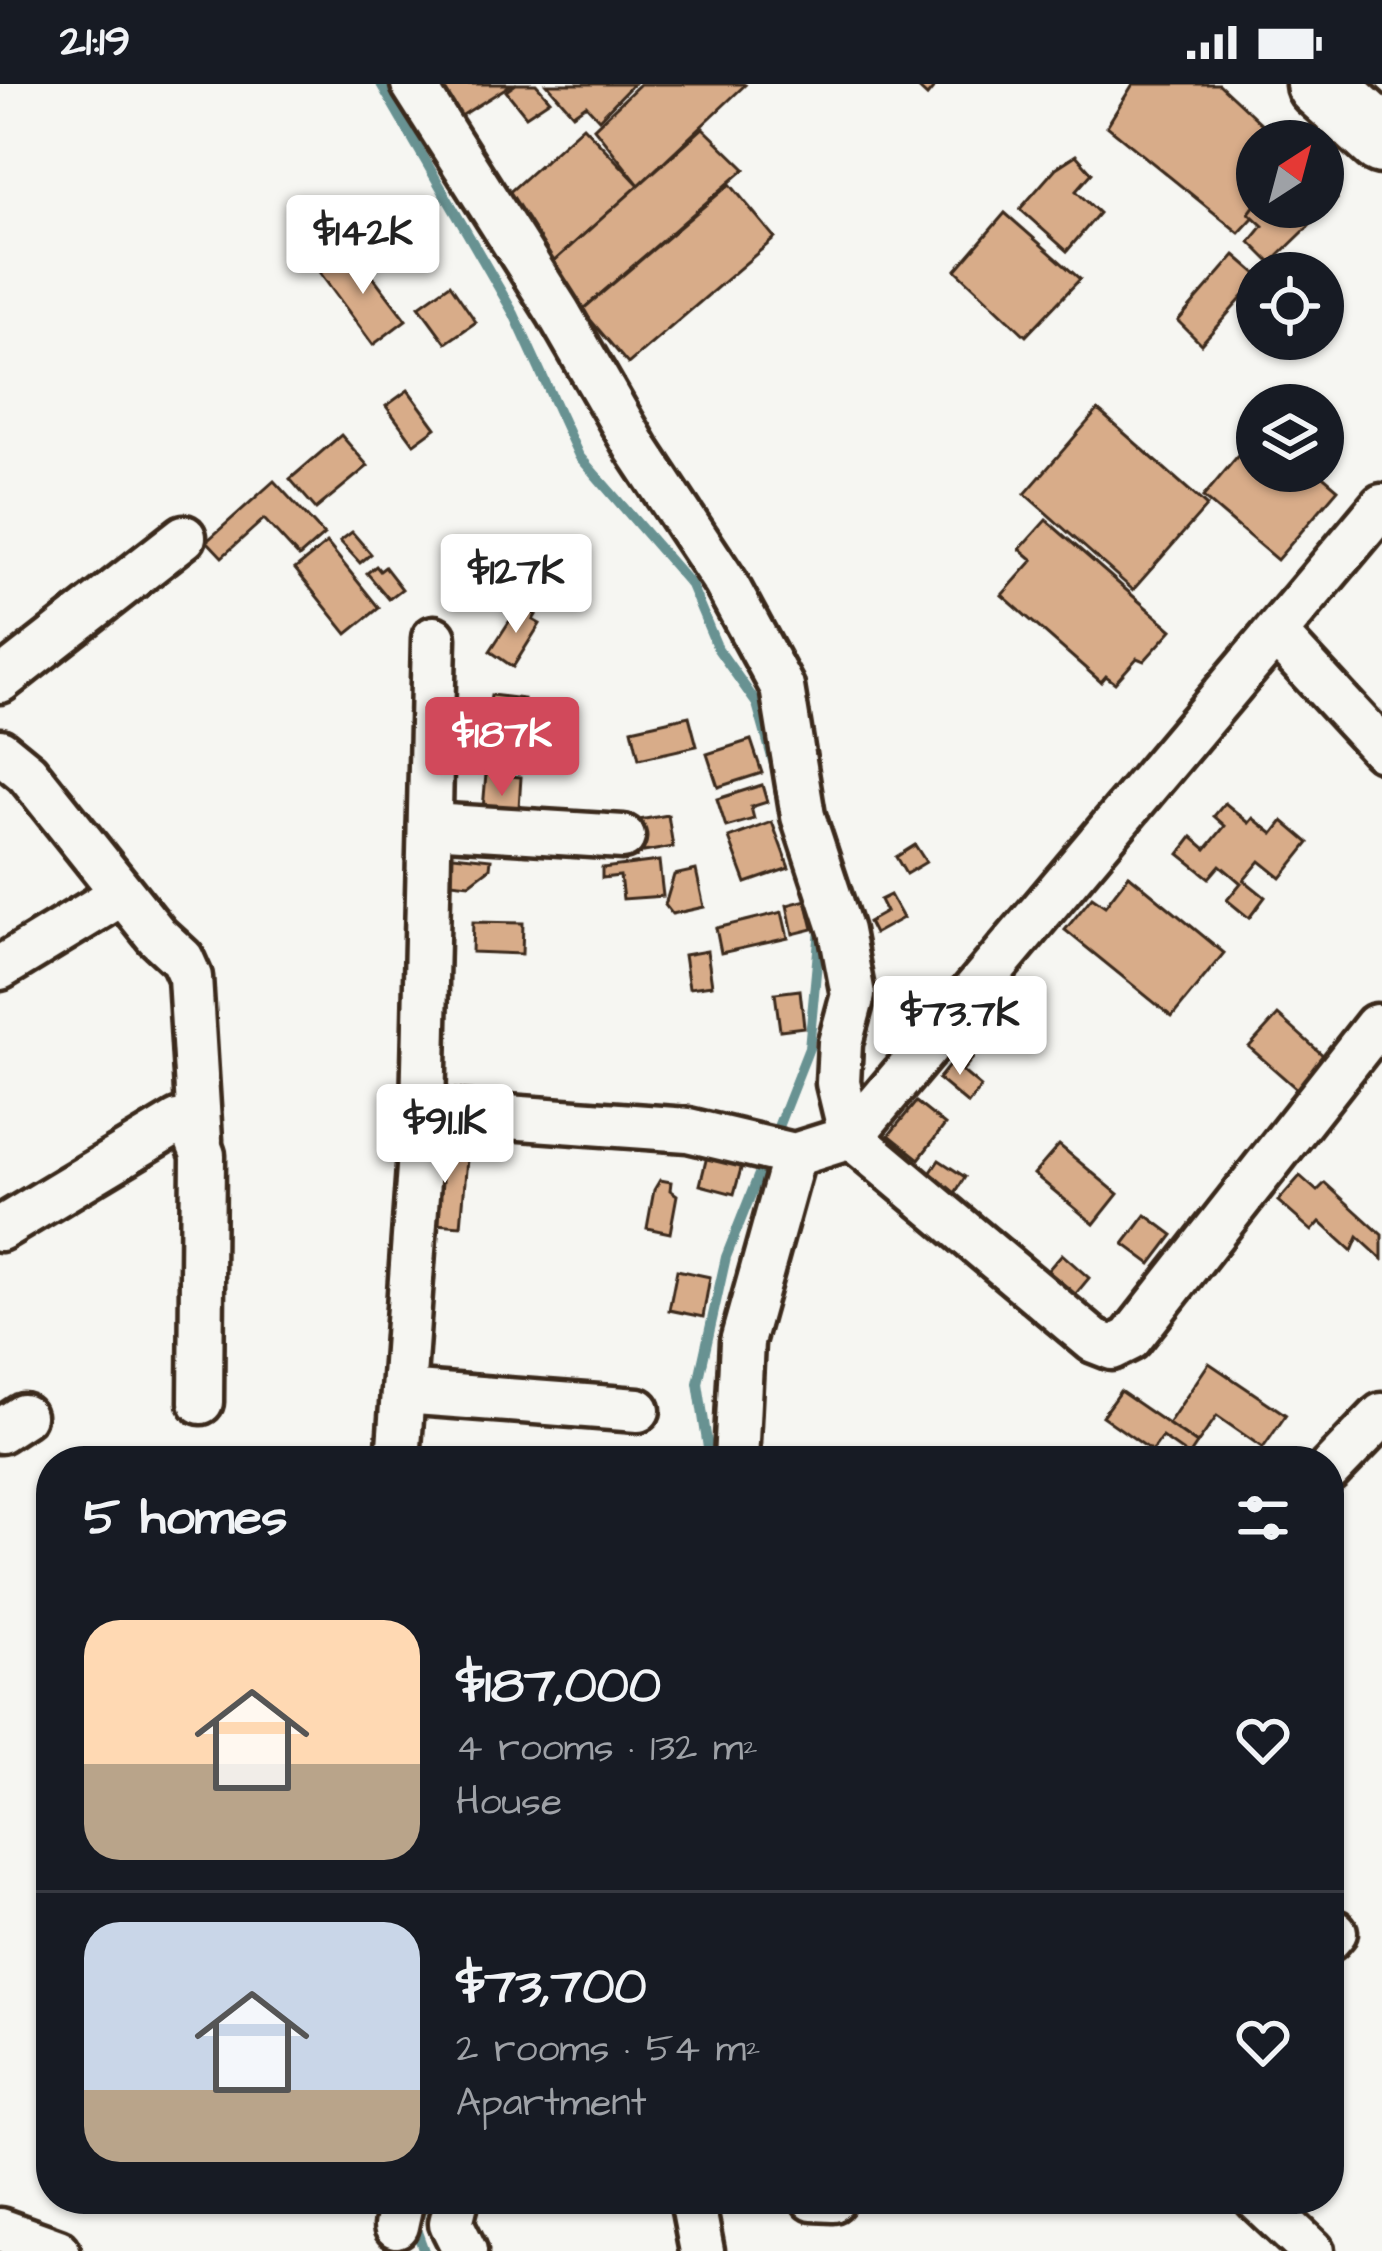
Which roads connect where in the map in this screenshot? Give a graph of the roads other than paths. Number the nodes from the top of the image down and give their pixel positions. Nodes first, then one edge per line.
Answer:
1 (413, 84) edge
2 (1320, 84) edge
3 (1382, 140) edge
4 (1382, 506) edge
5 (184, 537) dead end
6 (1276, 634) junction
7 (434, 638) dead end
8 (0, 681) edge
9 (1382, 749) edge
10 (0, 751) edge
11 (430, 825) junction
12 (622, 837) dead end
13 (110, 901) dead end
14 (0, 968) edge
15 (1376, 1026) dead end
16 (423, 1111) junction
17 (851, 1138) junction
18 (200, 1140) junction
19 (794, 1155) junction
20 (0, 1228) edge
21 (403, 1392) junction
22 (201, 1402) dead end
23 (638, 1410) dead end
24 (1382, 1415) edge
25 (399, 1446) edge
26 (737, 1446) edge
27 (1344, 1454) edge
28 (453, 2214) edge
29 (695, 2214) edge
30 (1273, 2214) edge
31 (0, 2230) edge
32 (58, 2251) edge
33 (465, 2251) edge
34 (702, 2251) edge
35 (1312, 2251) edge

1 - 17 street
2 - 3 highway
4 - 6 street
5 - 8 street
6 - 9 street
6 - 17 street
7 - 11 street
10 - 18 street
11 - 12 street
11 - 16 street
13 - 14 street
15 - 17 street
16 - 19 street
16 - 21 street
17 - 19 street
18 - 20 street
18 - 22 street
19 - 26 street
21 - 23 street
21 - 25 street
24 - 27 street
28 - 33 street
29 - 34 street
30 - 35 street
31 - 32 street

